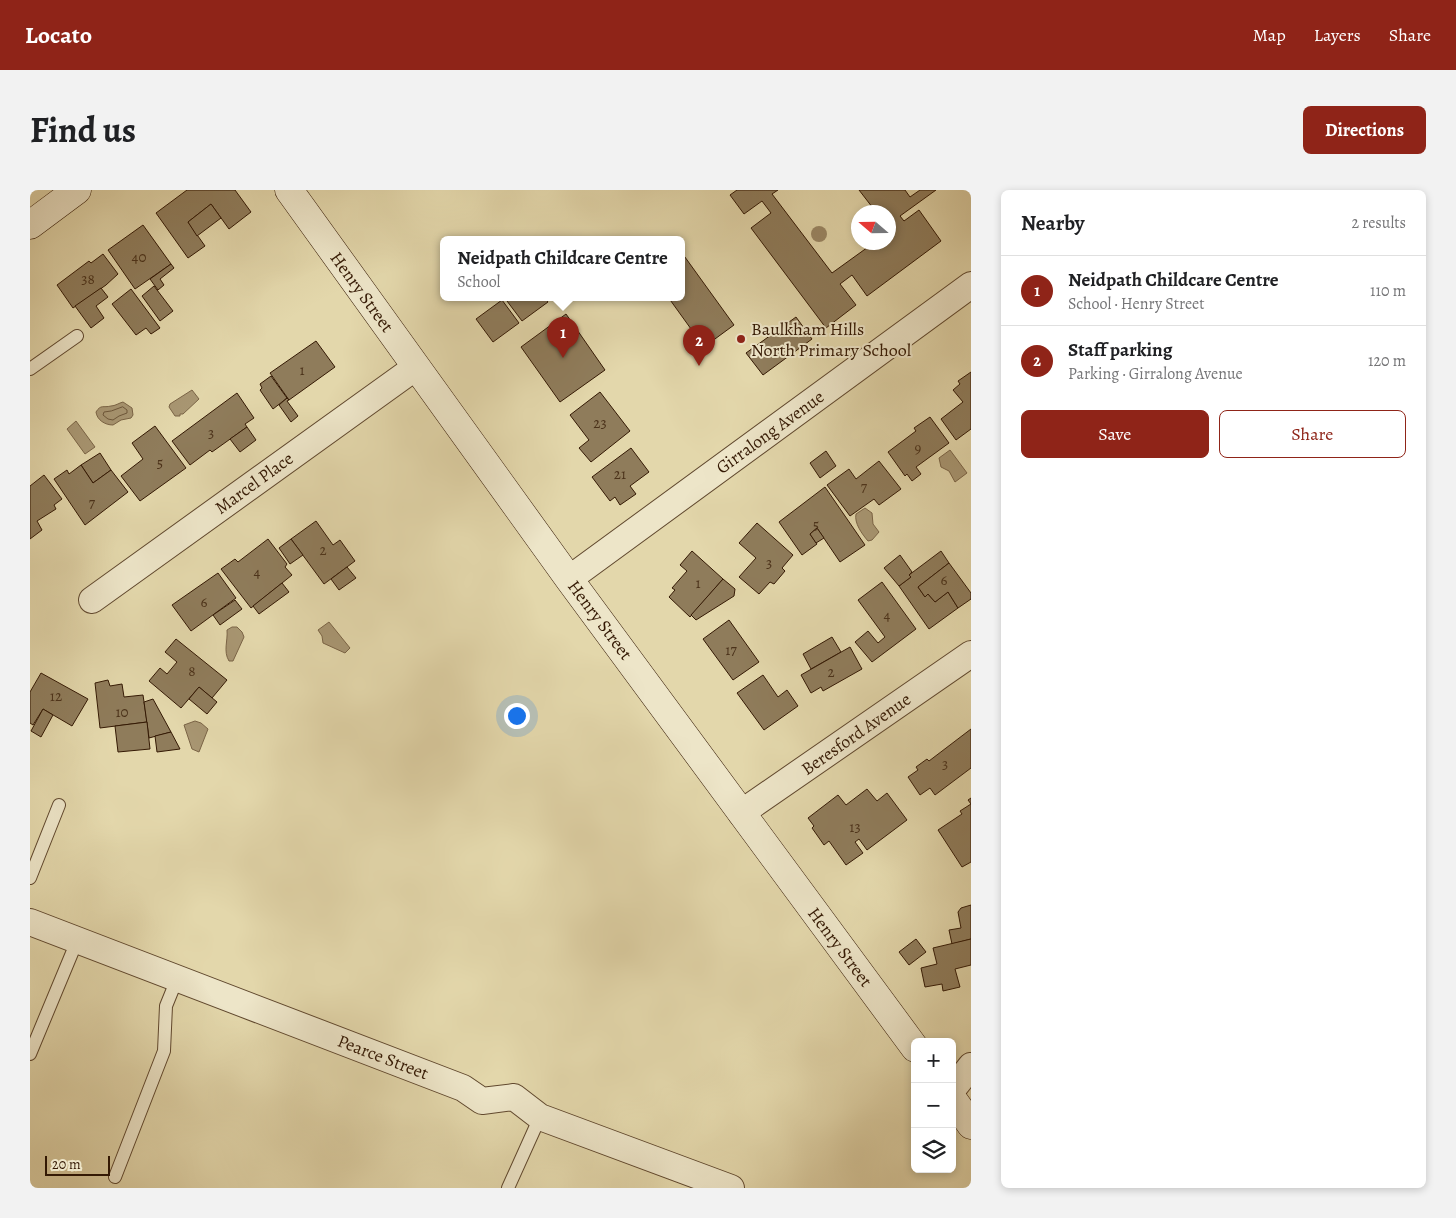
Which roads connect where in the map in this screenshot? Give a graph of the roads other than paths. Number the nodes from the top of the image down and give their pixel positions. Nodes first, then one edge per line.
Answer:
1 (77, 190) edge
2 (289, 190) edge
3 (30, 225) edge
4 (971, 285) edge
5 (77, 336) dead end
6 (416, 366) junction
7 (30, 369) edge
8 (569, 579) junction
9 (92, 600) dead end
10 (971, 654) edge
11 (59, 805) dead end
12 (741, 813) junction
13 (30, 878) edge
14 (30, 922) edge
15 (77, 941) junction
16 (177, 979) junction
17 (911, 1043) edge
18 (30, 1054) edge
19 (971, 1066) edge
20 (956, 1085) edge
21 (956, 1104) edge
22 (540, 1117) junction
23 (971, 1125) edge
24 (114, 1177) dead end
25 (508, 1188) edge
26 (731, 1188) edge

1 - 3 street
2 - 6 street, Henry Street
4 - 8 street, Girralong Avenue
5 - 7 lane
6 - 8 street, Henry Street
6 - 9 street, Marcel Place
8 - 12 street, Henry Street
10 - 12 street, Beresford Avenue
11 - 13 lane
12 - 17 street, Henry Street
14 - 15 street, Pearce Street
15 - 16 street, Pearce Street
15 - 18 lane
16 - 22 street, Pearce Street
16 - 24 lane
19 - 20 street
21 - 23 street
22 - 25 lane
22 - 26 street, Pearce Street

